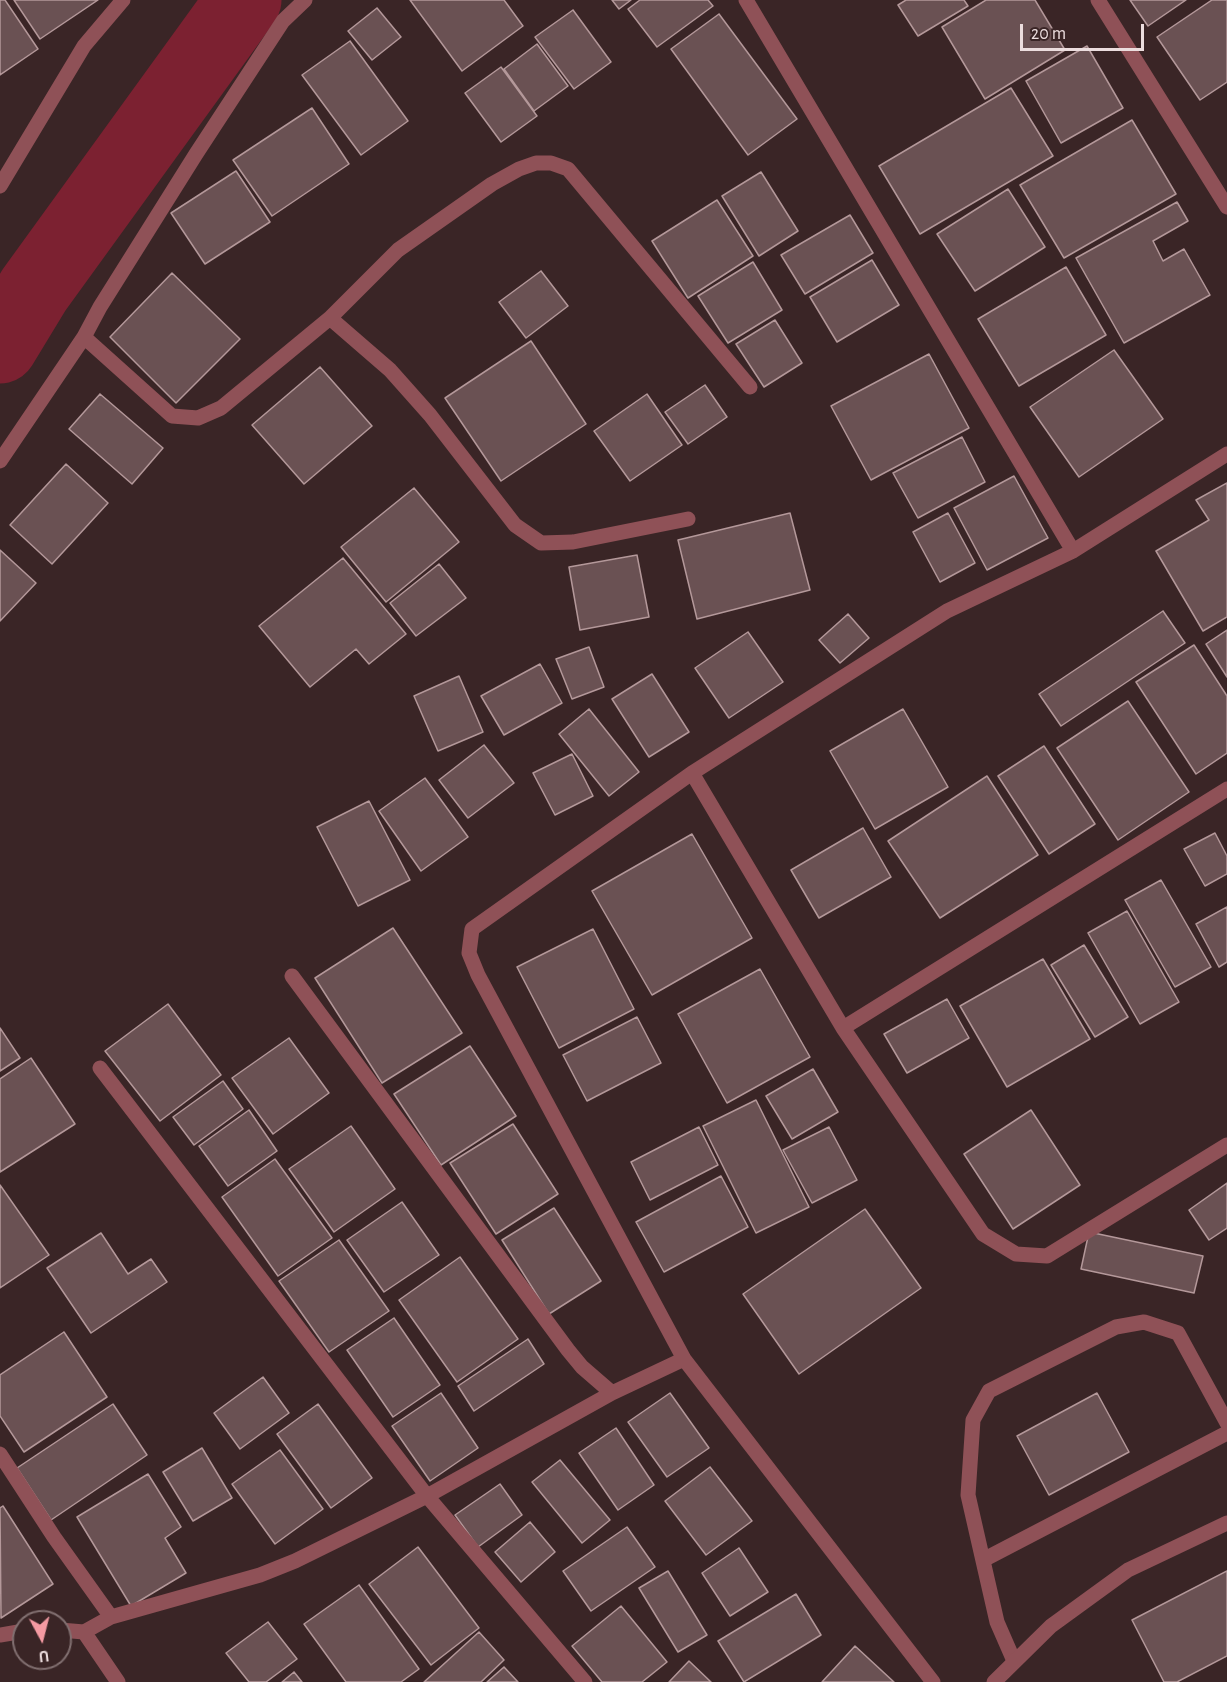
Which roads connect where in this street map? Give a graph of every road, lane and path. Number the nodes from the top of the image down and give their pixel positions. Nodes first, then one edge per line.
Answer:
1 (123, 0) edge
2 (305, 0) edge
3 (746, 0) edge
4 (1098, 0) edge
5 (0, 186) edge
6 (1227, 207) edge
7 (330, 318) junction
8 (84, 337) junction
9 (750, 387) dead end
10 (1227, 454) edge
11 (0, 461) edge
12 (688, 519) dead end
13 (1073, 551) junction
14 (692, 773) junction
15 (1227, 789) edge
16 (292, 976) dead end
17 (843, 1028) junction
18 (100, 1068) dead end
19 (1227, 1145) edge
20 (684, 1359) junction
21 (612, 1393) junction
22 (1227, 1423) edge
23 (1227, 1433) edge
24 (0, 1454) edge
25 (427, 1496) junction
26 (1227, 1523) edge
27 (983, 1560) junction
28 (111, 1617) junction
29 (72, 1631) edge
30 (84, 1632) junction
31 (1014, 1661) junction
32 (118, 1682) edge
33 (585, 1682) edge
34 (933, 1682) edge
35 (994, 1682) edge

1 - 5 street
2 - 8 street
3 - 13 street
4 - 6 street
7 - 8 street
7 - 9 street
7 - 12 street
8 - 11 street
10 - 13 street
13 - 14 street
14 - 17 street
14 - 20 street
15 - 17 street
16 - 21 street
17 - 19 street
18 - 25 street
20 - 21 street
20 - 34 street
21 - 25 street
22 - 27 street
23 - 27 street
24 - 28 street
25 - 28 street
25 - 33 street
26 - 31 street
27 - 31 street
28 - 30 street
29 - 30 street
30 - 32 street
31 - 35 street

